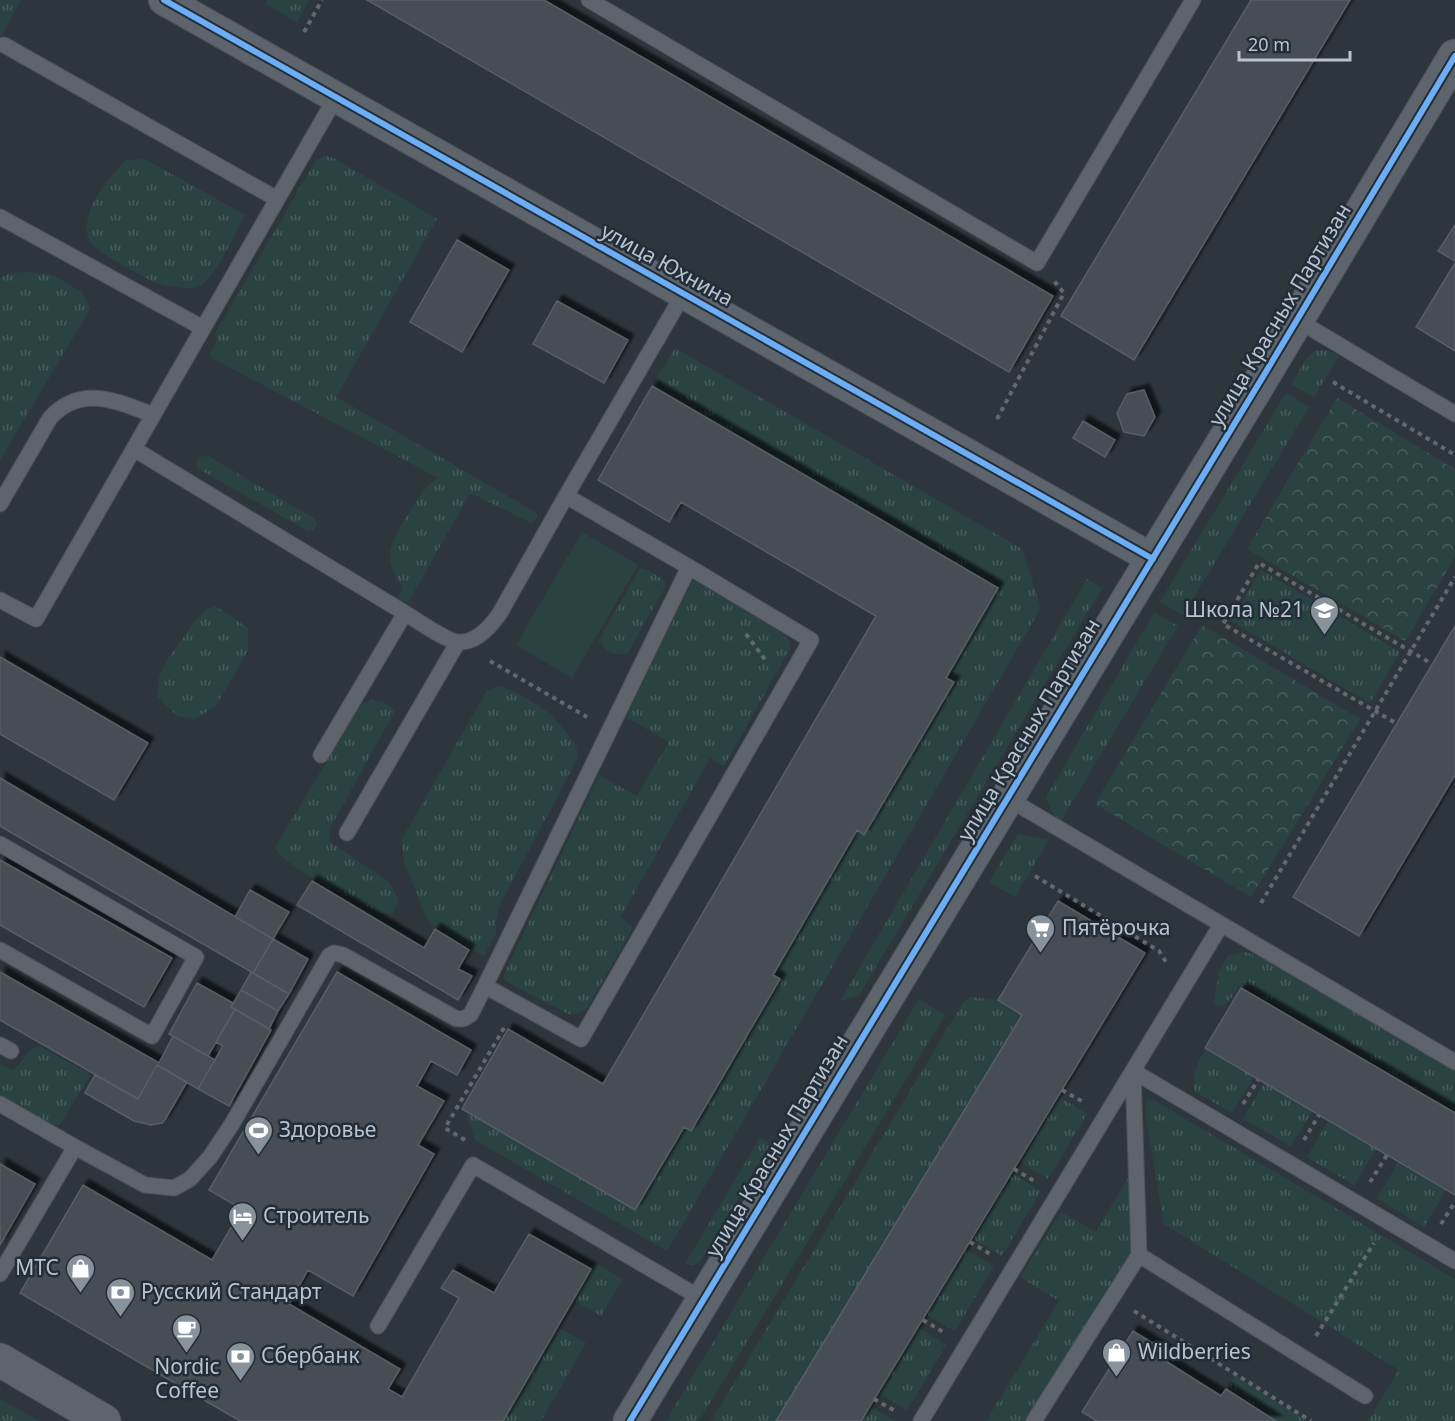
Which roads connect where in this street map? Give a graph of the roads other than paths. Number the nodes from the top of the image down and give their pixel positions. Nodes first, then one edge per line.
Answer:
1 (164, 0) edge
2 (1193, 0) edge
3 (596, 2) edge
4 (4, 45) dead end
5 (1455, 56) edge
6 (336, 97) junction
7 (277, 199) junction
8 (0, 216) edge
9 (684, 293) junction
10 (1297, 320) junction
11 (203, 328) junction
12 (1455, 414) edge
13 (153, 415) junction
14 (134, 449) junction
15 (566, 496) junction
16 (0, 504) edge
17 (1153, 559) junction
18 (689, 567) junction
19 (0, 600) edge
20 (405, 613) junction
21 (458, 642) junction
22 (321, 755) dead end
23 (1007, 798) junction
24 (347, 833) dead end
25 (0, 844) edge
26 (1221, 925) junction
27 (0, 950) edge
28 (485, 986) junction
29 (1455, 1062) edge
30 (1133, 1071) junction
31 (0, 1104) edge
32 (75, 1147) junction
33 (1139, 1255) junction
34 (1455, 1261) edge
35 (0, 1274) edge
36 (704, 1300) junction
37 (378, 1326) dead end
38 (0, 1360) edge
39 (1365, 1396) dead end
40 (104, 1421) edge
41 (630, 1421) edge
42 (921, 1421) edge
43 (1034, 1421) edge

1 - 6 street, улица Юхнина
2 - 3 lane
4 - 7 lane
5 - 10 street, улица Красных Партизан
6 - 7 lane
6 - 9 street, улица Юхнина
7 - 11 lane
8 - 11 lane
9 - 15 lane
9 - 17 street, улица Юхнина
10 - 12 lane
10 - 17 street, улица Красных Партизан
11 - 13 lane
13 - 14 lane
13 - 16 lane
14 - 19 lane
14 - 20 lane
15 - 18 lane
15 - 21 lane
17 - 23 street, улица Красных Партизан
18 - 28 lane
18 - 28 lane
20 - 21 lane
20 - 22 lane
21 - 24 lane
23 - 26 lane
23 - 36 street, улица Красных Партизан
25 - 27 lane
26 - 29 lane
26 - 30 lane
28 - 32 lane
30 - 33 lane
30 - 34 lane
30 - 42 lane
31 - 32 lane
32 - 35 lane
33 - 39 lane
33 - 43 lane
36 - 37 lane
36 - 41 street, улица Красных Партизан
38 - 40 street

